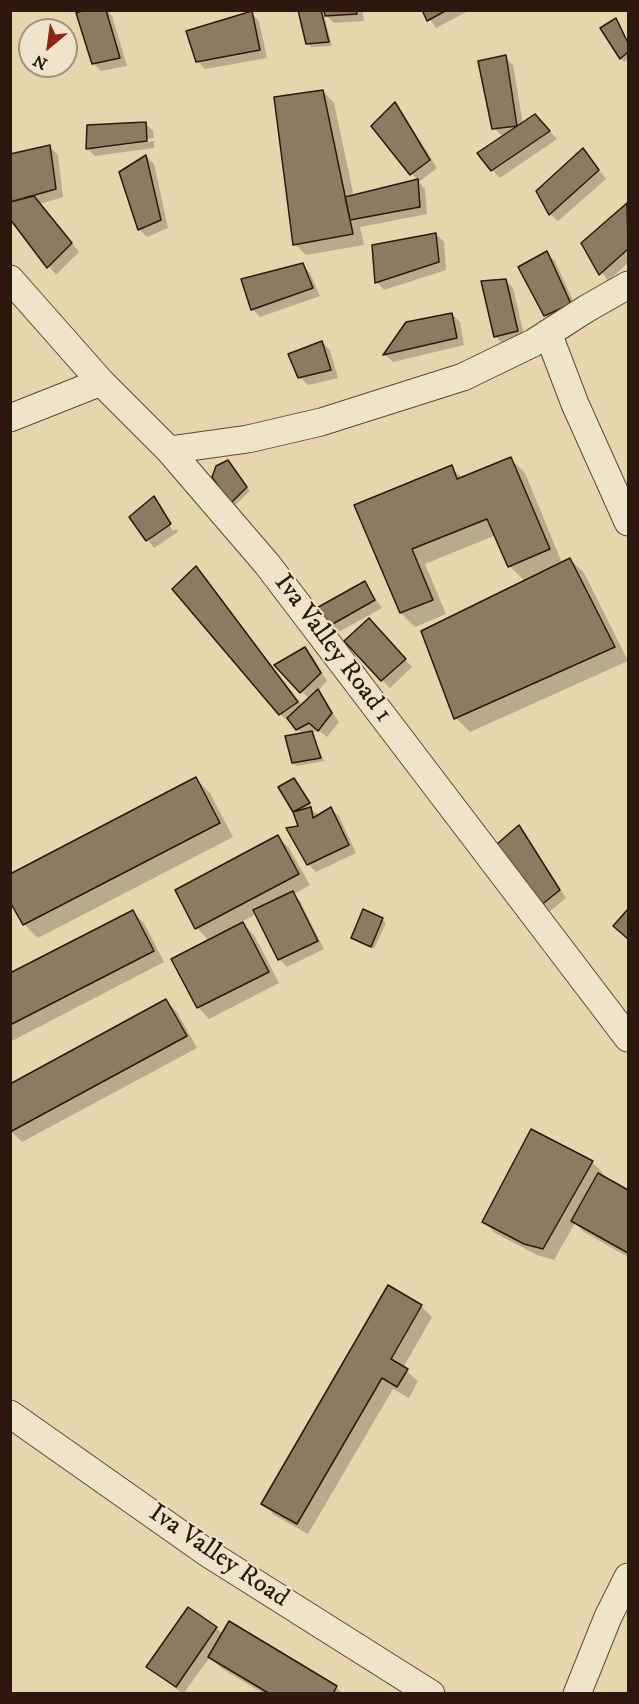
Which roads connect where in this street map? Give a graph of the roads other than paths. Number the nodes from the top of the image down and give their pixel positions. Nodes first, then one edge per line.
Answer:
1 (10, 279) edge
2 (628, 285) edge
3 (548, 333) junction
4 (101, 382) junction
5 (10, 418) edge
6 (169, 450) junction
7 (628, 522) edge
8 (628, 1038) edge
9 (10, 1414) edge
10 (628, 1577) edge
11 (431, 1694) edge
12 (577, 1694) edge

1 - 4 street, Iva Valley Road 1
2 - 3 street
3 - 6 street
3 - 7 street
4 - 5 street
4 - 6 street, Iva Valley Road 1
6 - 8 street, Iva Valley Road 1
9 - 11 street, Iva Valley Road
10 - 12 street

